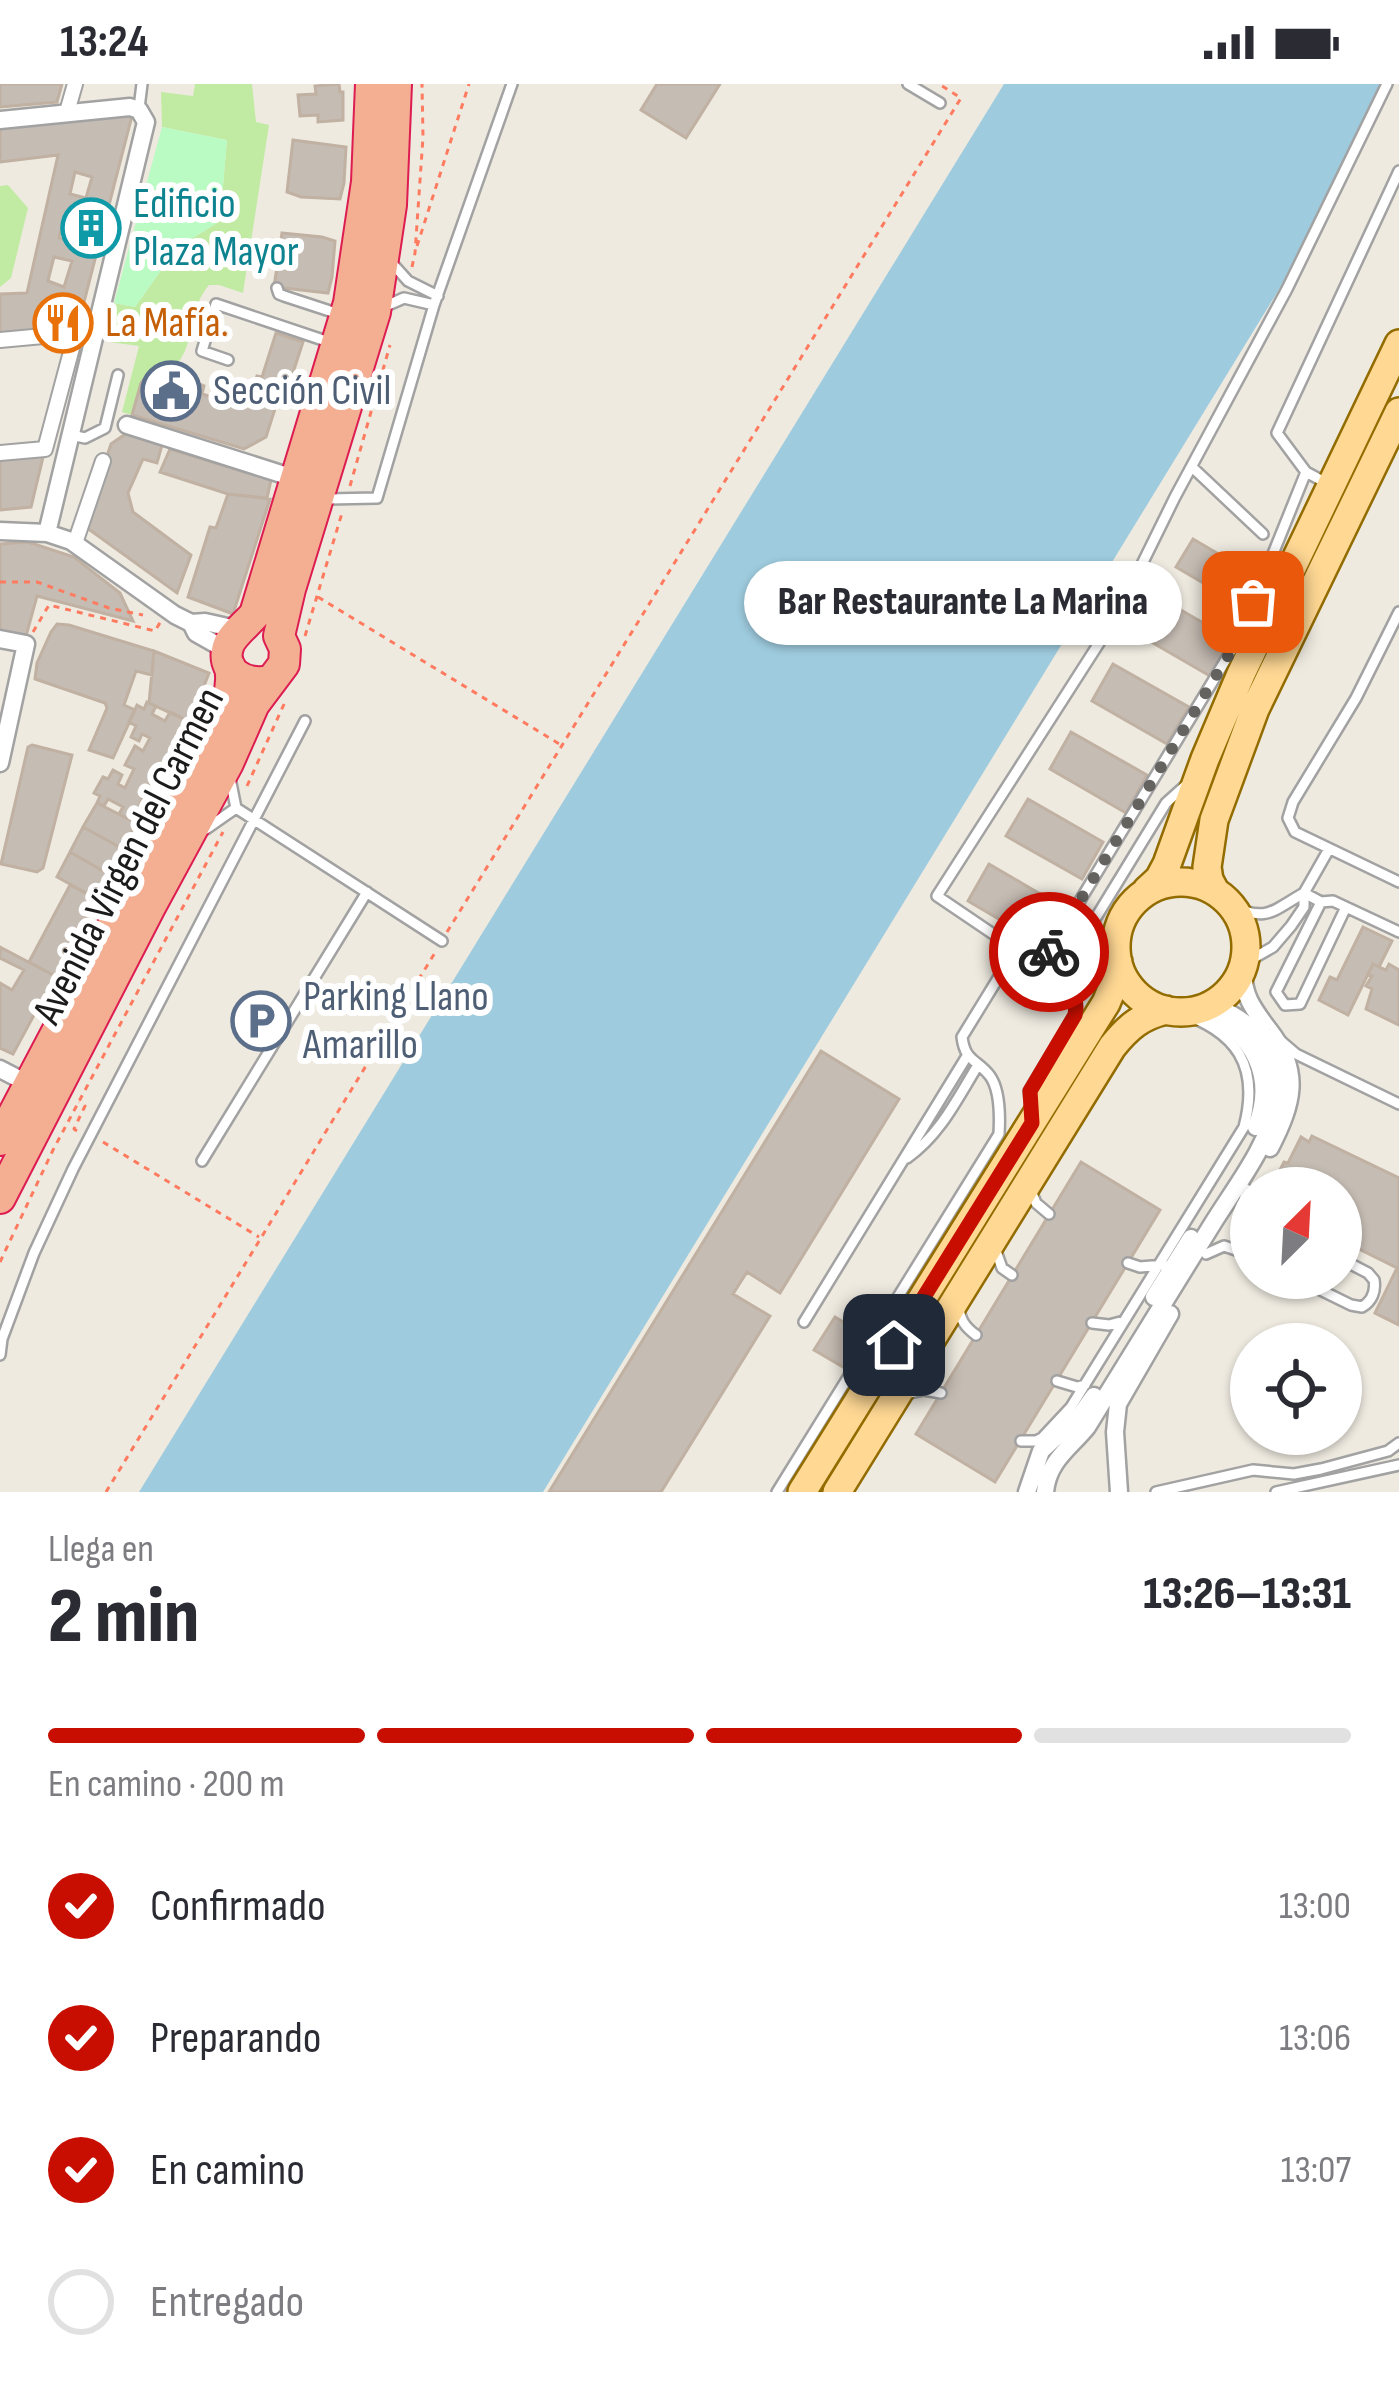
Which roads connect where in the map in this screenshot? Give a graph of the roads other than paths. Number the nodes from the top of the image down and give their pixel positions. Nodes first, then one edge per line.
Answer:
1 (75, 84) edge
2 (142, 84) edge
3 (371, 84) edge
4 (396, 84) edge
5 (512, 84) edge
6 (908, 84) edge
7 (1387, 84) edge
8 (940, 103) dead end
9 (139, 110) junction
10 (67, 112) junction
11 (0, 120) edge
12 (1399, 171) edge
13 (400, 253) junction
14 (277, 288) dead end
15 (436, 300) junction
16 (352, 326) junction
17 (0, 340) edge
18 (1399, 344) edge
19 (228, 360) dead end
20 (118, 376) dead end
21 (1399, 412) edge
22 (127, 425) dead end
23 (71, 435) junction
24 (0, 453) edge
25 (103, 461) dead end
26 (1192, 467) junction
27 (297, 478) junction
28 (1318, 479) junction
29 (318, 505) junction
30 (0, 531) edge
31 (47, 533) junction
32 (1263, 534) dead end
33 (75, 543) junction
34 (1399, 612) edge
35 (191, 623) junction
36 (242, 629) junction
37 (279, 636) junction
38 (0, 639) edge
39 (229, 664) junction
40 (269, 681) junction
41 (305, 721) dead end
42 (0, 763) edge
43 (228, 763) junction
44 (1199, 775) junction
45 (236, 808) junction
46 (255, 819) junction
47 (1329, 849) junction
48 (175, 864) junction
49 (1399, 882) edge
50 (1147, 890) junction
51 (367, 892) junction
52 (1304, 893) junction
53 (1222, 898) junction
54 (1321, 902) junction
55 (1346, 907) junction
56 (1399, 932) edge
57 (442, 941) road end
58 (1016, 949) junction
59 (1118, 962) junction
60 (1041, 965) junction
61 (1244, 966) junction
62 (1059, 978) junction
63 (1277, 997) junction
64 (1188, 1010) junction
65 (1258, 1016) junction
66 (1272, 1033) junction
67 (967, 1056) junction
68 (978, 1065) junction
69 (0, 1069) edge
70 (32, 1102) edge
71 (1399, 1104) edge
72 (1032, 1123) junction
73 (0, 1140) edge
74 (202, 1161) dead end
75 (903, 1161) junction
76 (1258, 1167) edge
77 (1032, 1176) junction
78 (0, 1198) edge
79 (1049, 1214) dead end
80 (1230, 1215) edge
81 (997, 1232) junction
82 (1230, 1248) edge
83 (1206, 1254) junction
84 (1128, 1263) dead end
85 (1168, 1263) junction
86 (1362, 1270) edge
87 (1012, 1275) dead end
88 (959, 1294) junction
89 (1339, 1299) edge
90 (804, 1322) dead end
91 (1092, 1322) dead end
92 (1124, 1322) junction
93 (976, 1335) dead end
94 (0, 1355) edge
95 (1057, 1381) dead end
96 (1085, 1385) junction
97 (1054, 1426) junction
98 (1399, 1443) edge
99 (1041, 1451) junction
100 (1399, 1465) edge
101 (1029, 1484) edge
102 (777, 1492) edge
103 (802, 1492) edge
104 (837, 1492) edge
105 (1046, 1492) edge
106 (1119, 1492) edge
107 (1156, 1492) edge
108 (1276, 1492) edge

1 - 10 street
2 - 9 lane
3 - 16 highway
4 - 13 highway
5 - 15 lane
6 - 8 lane
7 - 26 lane
9 - 10 street
9 - 23 street
10 - 11 street
12 - 28 lane
13 - 15 lane
13 - 16 highway
14 - 16 lane
15 - 16 lane
15 - 29 lane
16 - 19 lane
16 - 27 highway
16 - 29 highway
17 - 24 street
18 - 28 main road
20 - 23 lane
21 - 53 main road
22 - 27 street
23 - 31 street
25 - 33 street
26 - 32 lane
26 - 58 lane
27 - 36 highway
28 - 44 main road
28 - 60 lane
29 - 37 highway
30 - 31 street
31 - 33 street
33 - 35 street
34 - 47 lane
35 - 36 street
35 - 39 street
36 - 37 highway
36 - 39 highway
37 - 40 highway
38 - 42 street
39 - 40 highway
39 - 70 highway, Avenida Virgen del Carmen
40 - 43 highway, Avenida Virgen del Carmen
41 - 46 lane
43 - 45 lane
43 - 48 highway, Avenida Virgen del Carmen
44 - 50 main road
44 - 62 lane
45 - 46 lane
45 - 48 lane
46 - 51 lane
46 - 94 lane
47 - 49 lane
47 - 52 lane
48 - 70 highway, Avenida Virgen del Carmen
50 - 53 main road
50 - 59 main road
51 - 57 lane
51 - 74 lane
52 - 53 lane
52 - 54 lane
52 - 61 lane
53 - 61 main road
54 - 55 lane
54 - 63 lane
55 - 56 lane
55 - 63 lane
58 - 60 lane
58 - 67 lane
59 - 64 main road
59 - 72 main road
60 - 62 lane
61 - 64 main road
61 - 65 street
62 - 72 lane
63 - 65 lane
64 - 77 main road
64 - 85 street
64 - 105 street
65 - 66 street
66 - 71 lane
66 - 76 street
67 - 68 lane
67 - 75 lane
68 - 75 lane
68 - 102 lane
69 - 70 street
70 - 73 highway, Avenida Virgen del Carmen
70 - 78 highway, Avenida Virgen del Carmen
72 - 103 main road
75 - 90 lane
77 - 79 lane
77 - 81 main road
80 - 83 street
81 - 87 lane
81 - 88 main road
82 - 83 lane
83 - 106 street
84 - 85 lane
85 - 92 lane
85 - 99 street
86 - 89 lane
88 - 93 lane
88 - 104 main road
91 - 92 lane
92 - 96 lane
95 - 96 lane
96 - 97 lane
97 - 99 lane
97 - 101 lane
98 - 107 lane
99 - 101 street
100 - 108 lane

